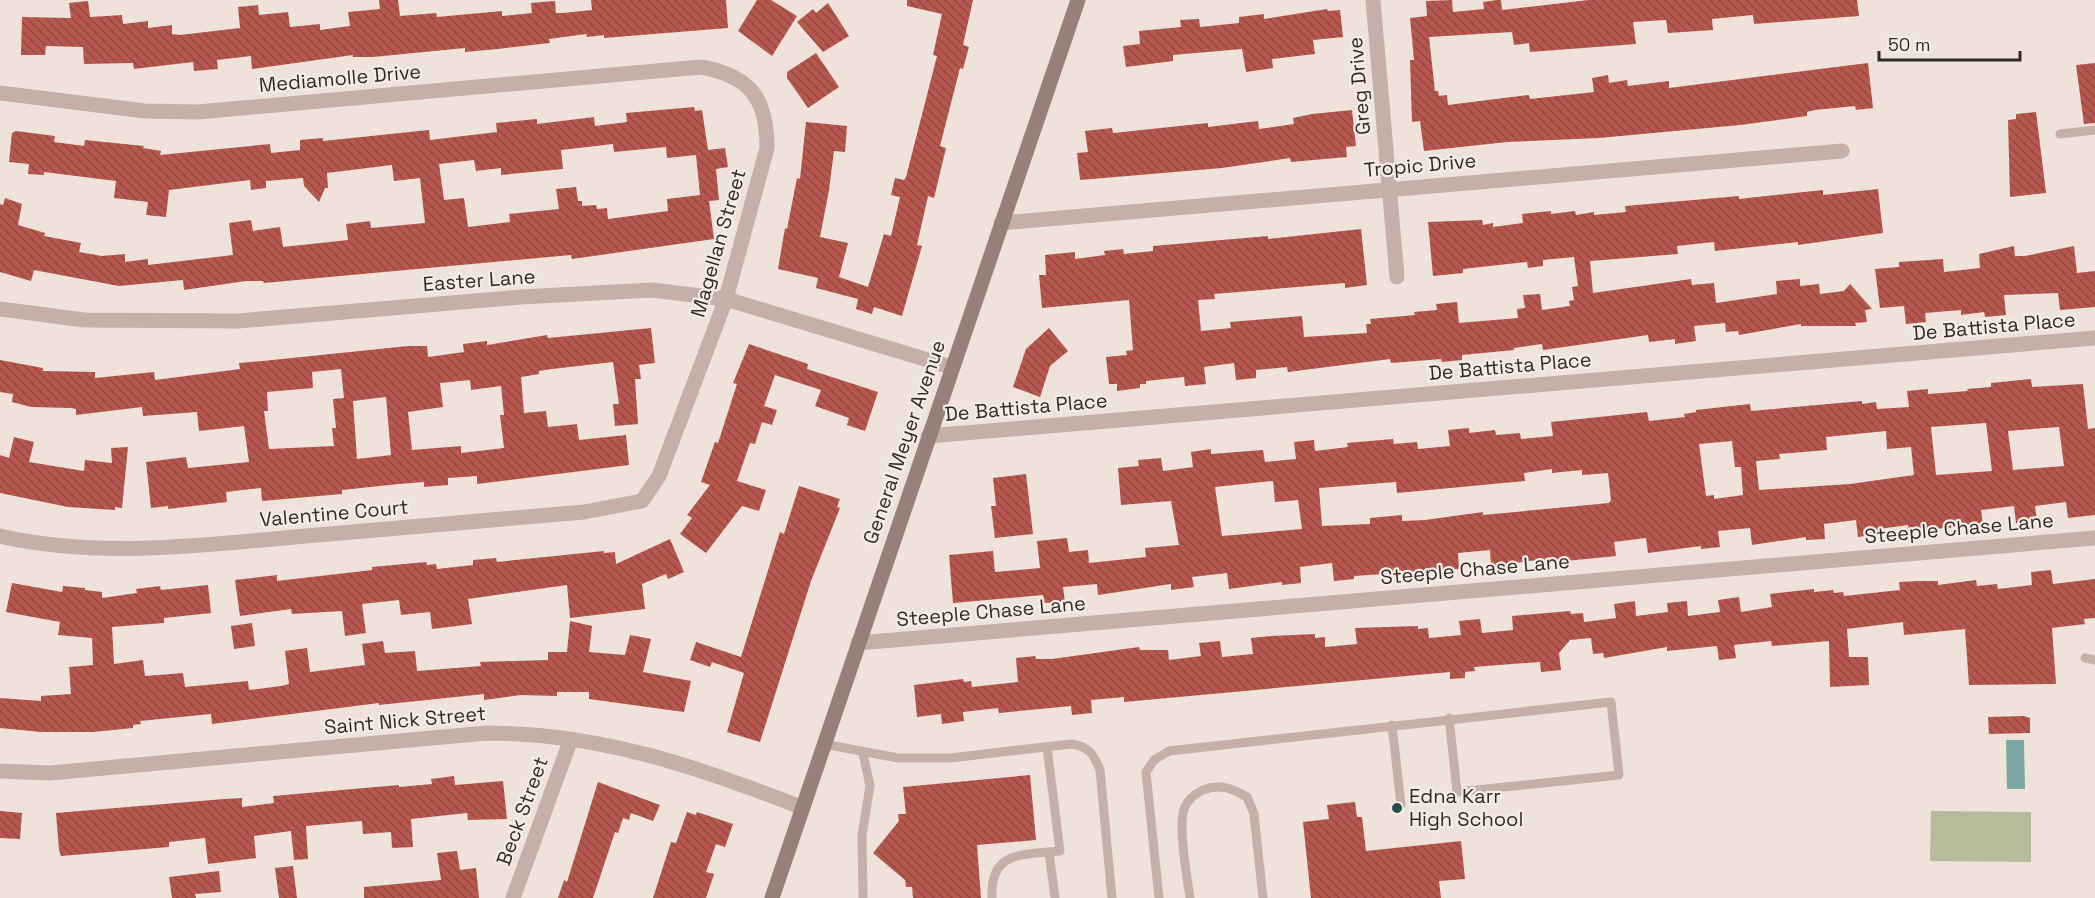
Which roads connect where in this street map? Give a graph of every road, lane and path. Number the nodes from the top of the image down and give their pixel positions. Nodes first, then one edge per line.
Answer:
1 (1078, 0) edge
2 (1373, 0) edge
3 (684, 68) joint
4 (0, 93) edge
5 (2095, 130) edge
6 (2060, 134) dead end
7 (1842, 151) dead end
8 (1389, 189) junction
9 (1001, 223) junction
10 (1397, 277) dead end
11 (726, 299) junction
12 (0, 309) edge
13 (2095, 338) edge
14 (951, 367) junction
15 (928, 436) junction
16 (659, 476) joint
17 (0, 536) edge
18 (2095, 538) edge
19 (858, 643) junction
20 (1449, 718) junction
21 (1392, 725) junction
22 (571, 739) junction
23 (824, 744) junction
24 (1047, 747) junction
25 (863, 753) junction
26 (0, 771) edge
27 (1401, 805) dead end
28 (803, 808) junction
29 (1049, 852) junction
30 (513, 898) edge
31 (771, 898) edge
32 (863, 898) edge
33 (992, 898) edge
34 (1055, 898) edge
35 (1112, 898) edge
36 (1159, 898) edge
37 (1190, 898) edge
38 (1263, 898) edge

1 - 9 main road, General Meyer Avenue
2 - 8 street, Greg Drive
3 - 4 street, Mediamolle Drive
3 - 11 street, Magellan Street
5 - 6 lane
7 - 8 street, Tropic Drive
8 - 9 street, Tropic Drive
8 - 10 street, Greg Drive
9 - 14 main road, General Meyer Avenue
11 - 12 street, Easter Lane
11 - 14 street, Easter Lane
11 - 16 street, Magellan Street
13 - 15 street, De Battista Place
14 - 15 main road, General Meyer Avenue
15 - 19 main road, General Meyer Avenue
16 - 17 street, Valentine Court
18 - 19 street, Steeple Chase Lane
19 - 23 main road, General Meyer Avenue
20 - 20 lane
20 - 21 lane
21 - 27 lane
21 - 36 lane
22 - 26 street, Saint Nick Street
22 - 28 street, Saint Nick Street
22 - 30 street, Beck Street
23 - 25 lane
23 - 28 main road, General Meyer Avenue
24 - 25 lane
24 - 29 lane
24 - 35 lane
25 - 32 lane
28 - 31 main road, General Meyer Avenue
29 - 33 lane
29 - 34 lane
37 - 38 lane

